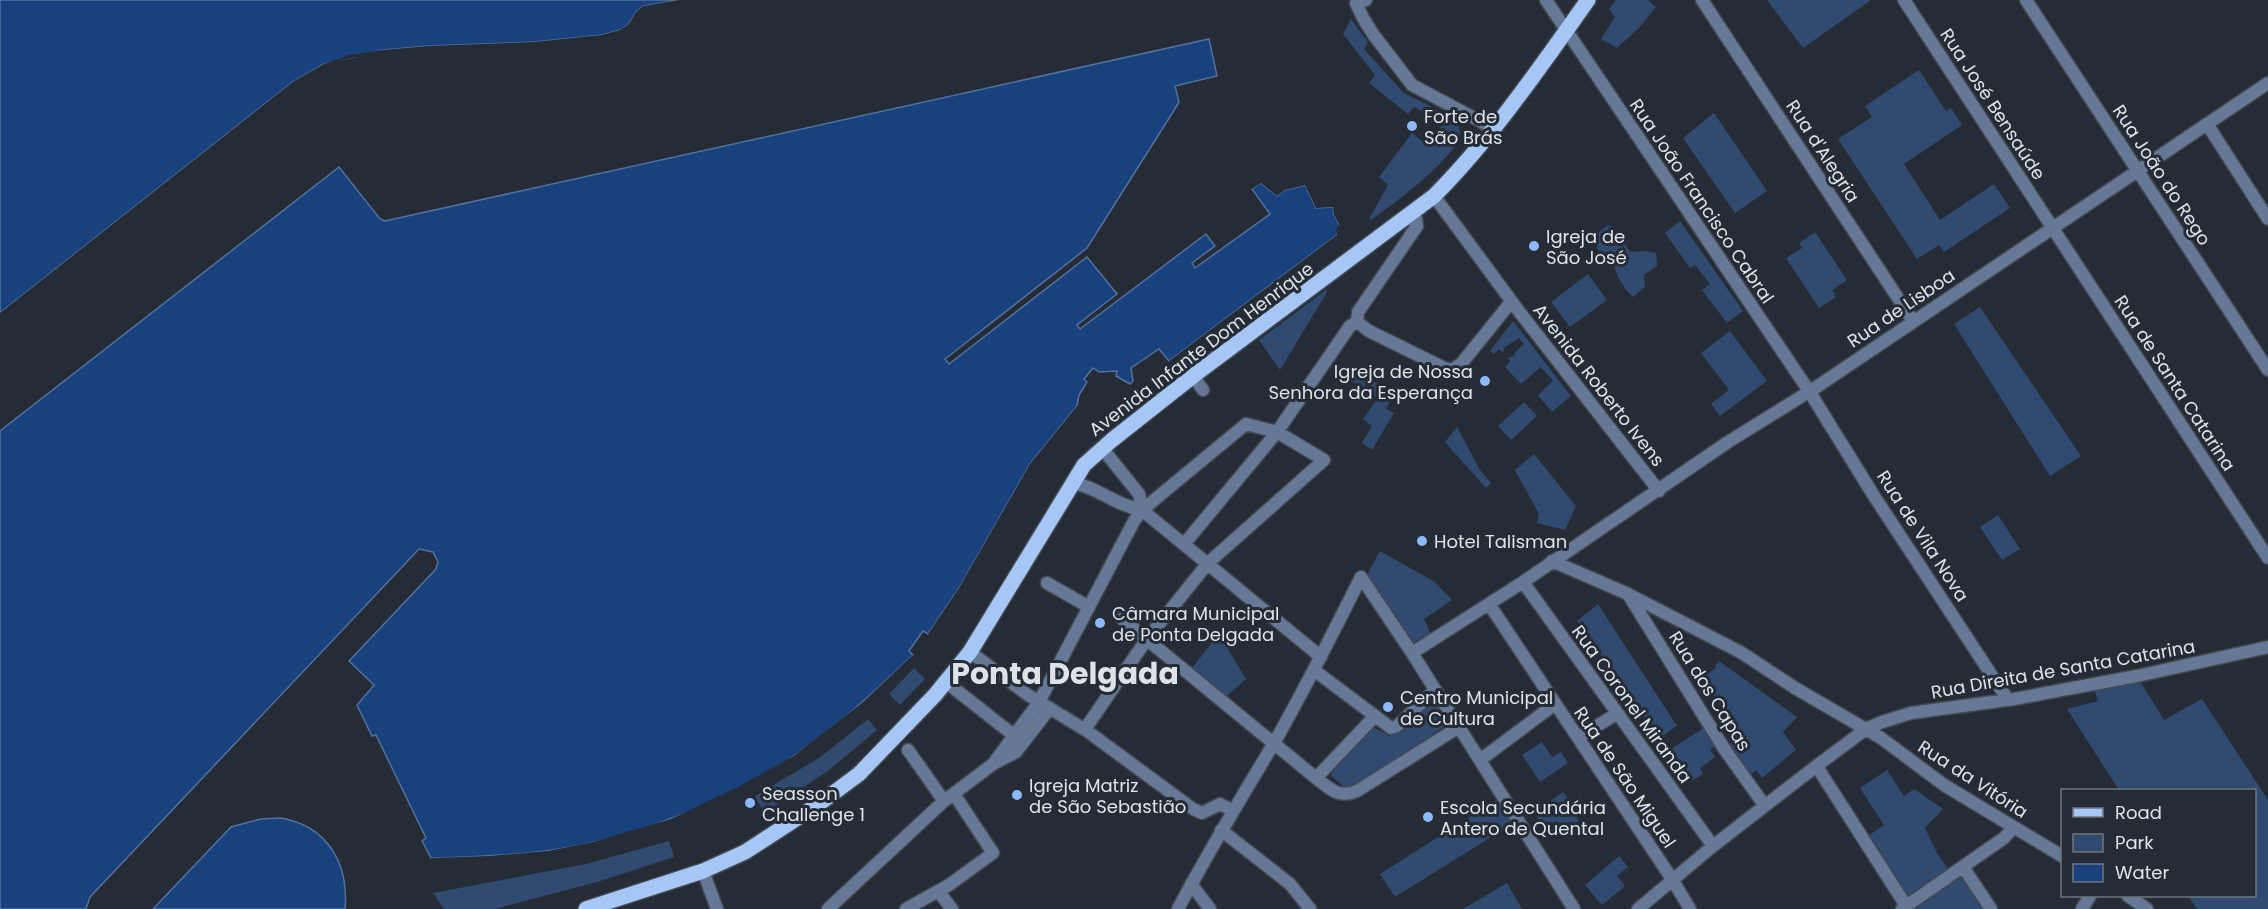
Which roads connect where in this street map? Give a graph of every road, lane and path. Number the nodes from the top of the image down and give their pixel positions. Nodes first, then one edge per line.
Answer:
1 (1546, 0) edge
2 (1588, 0) edge
3 (1702, 0) edge
4 (1904, 0) edge
5 (2025, 0) edge
6 (1361, 1) edge
7 (1566, 32) junction
8 (2268, 83) edge
9 (2207, 124) junction
10 (1493, 128) junction
11 (2138, 170) junction
12 (1434, 196) junction
13 (1406, 219) junction
14 (2268, 219) edge
15 (2051, 228) junction
16 (1511, 302) junction
17 (1913, 321) junction
18 (1357, 322) junction
19 (2268, 370) edge
20 (1193, 376) junction
21 (1203, 390) dead end
22 (1809, 391) junction
23 (1277, 432) junction
24 (1102, 448) junction
25 (1073, 483) junction
26 (1659, 491) junction
27 (1142, 510) junction
28 (1185, 543) junction
29 (2268, 558) edge
30 (1552, 561) junction
31 (1208, 563) junction
32 (1523, 582) junction
33 (1047, 583) dead end
34 (1628, 594) junction
35 (1489, 604) junction
36 (1089, 607) junction
37 (1122, 619) dead end
38 (1147, 639) junction
39 (2268, 647) edge
40 (970, 652) junction
41 (1412, 653) junction
42 (1321, 657) junction
43 (1314, 670) junction
44 (946, 682) junction
45 (1435, 690) junction
46 (2008, 700) junction
47 (1555, 704) junction
48 (1045, 705) junction
49 (1616, 714) junction
50 (1375, 717) junction
51 (1459, 727) junction
52 (1084, 729) junction
53 (1866, 729) junction
54 (1578, 738) junction
55 (1020, 740) junction
56 (1273, 743) junction
57 (908, 750) dead end
58 (1480, 760) junction
59 (1815, 767) junction
60 (1316, 778) junction
61 (949, 797) junction
62 (1765, 806) junction
63 (1232, 810) junction
64 (2013, 828) junction
65 (1221, 830) junction
66 (1713, 846) junction
67 (2061, 855) edge
68 (1964, 867) junction
69 (703, 871) junction
70 (1672, 879) junction
71 (1191, 884) junction
72 (938, 891) junction
73 (2129, 897) edge
74 (1903, 905) edge
75 (909, 908) edge
76 (586, 909) edge
77 (717, 909) edge
78 (828, 909) edge
79 (952, 909) edge
80 (1178, 909) edge
81 (1210, 909) edge
82 (1310, 909) edge
83 (1574, 909) edge
84 (1638, 909) edge
85 (1690, 909) edge
86 (1991, 909) edge
87 (2147, 909) edge

1 - 7 street, Rua João Francisco Cabral
2 - 7 main road, Avenida Infante Dom Henrique
3 - 17 street, Rua d'Alegria
4 - 15 street, Rua José Bensaúde
5 - 11 street, Rua João do Rego
6 - 10 street
7 - 10 main road, Avenida Infante Dom Henrique
7 - 22 street, Rua João Francisco Cabral
8 - 9 street, Rua de Lisboa
9 - 11 street, Rua de Lisboa
9 - 14 street
10 - 12 main road, Avenida Infante Dom Henrique
11 - 15 street, Rua de Lisboa
11 - 19 street, Rua João do Rego
12 - 13 main road, Avenida Infante Dom Henrique
12 - 16 street, Avenida Roberto Ivens
13 - 18 street
13 - 20 main road, Avenida Infante Dom Henrique
15 - 17 street, Rua de Lisboa
15 - 29 street, Rua de Santa Catarina
16 - 18 street
16 - 26 street, Avenida Roberto Ivens
17 - 22 street, Rua de Lisboa
18 - 23 street
20 - 21 street
20 - 24 main road, Avenida Infante Dom Henrique
22 - 26 street, Rua de Lisboa
22 - 46 street, Rua de Vila Nova
23 - 27 street
23 - 28 street
23 - 31 street
24 - 25 main road, Avenida Infante Dom Henrique
24 - 27 street
25 - 27 street
25 - 40 main road, Avenida Infante Dom Henrique
26 - 30 street, Rua de Lisboa
27 - 28 street
27 - 36 street
28 - 31 street
30 - 32 street, Rua de Lisboa
30 - 34 street, Rua da Vitória
31 - 38 street
31 - 42 street
32 - 35 street, Rua de Lisboa
32 - 49 street, Rua Coronel Miranda
33 - 36 street
34 - 53 street, Rua da Vitória
34 - 62 street, Rua dos Capas
35 - 41 street, Rua de Lisboa
35 - 47 street, Rua de São Miguel
36 - 48 street
37 - 38 street
38 - 52 street
38 - 56 street
39 - 46 street, Rua Direita de Santa Catarina
40 - 44 main road, Avenida Infante Dom Henrique
40 - 48 street
41 - 42 street
41 - 45 street
42 - 43 street
43 - 50 street
43 - 56 street
44 - 55 street
44 - 69 main road, Avenida Infante Dom Henrique
45 - 50 street
45 - 51 street
46 - 53 street, Rua Direita de Santa Catarina
47 - 54 street, Rua de São Miguel
47 - 58 street
48 - 52 street
48 - 55 street
49 - 54 street
49 - 66 street, Rua Coronel Miranda
50 - 60 street
51 - 58 street
51 - 60 street
52 - 63 street
53 - 59 street, Rua Direita de Santa Catarina
53 - 64 street, Rua da Vitória
54 - 70 street, Rua de São Miguel
55 - 61 street
56 - 60 street
56 - 63 street
57 - 61 street
58 - 83 street
59 - 62 street, Rua Direita de Santa Catarina
59 - 74 street
61 - 72 street
61 - 78 street
62 - 66 street, Rua Direita de Santa Catarina
63 - 65 street
64 - 67 street, Rua da Vitória
64 - 68 street
65 - 71 street
65 - 82 street
66 - 70 street, Rua Direita de Santa Catarina
68 - 74 street
68 - 86 street
69 - 76 main road, Avenida Infante Dom Henrique
69 - 77 street
70 - 84 street, Rua Direita de Santa Catarina
70 - 85 street, Rua de São Miguel
71 - 80 street
71 - 81 street
72 - 75 street
72 - 79 street
73 - 87 street

